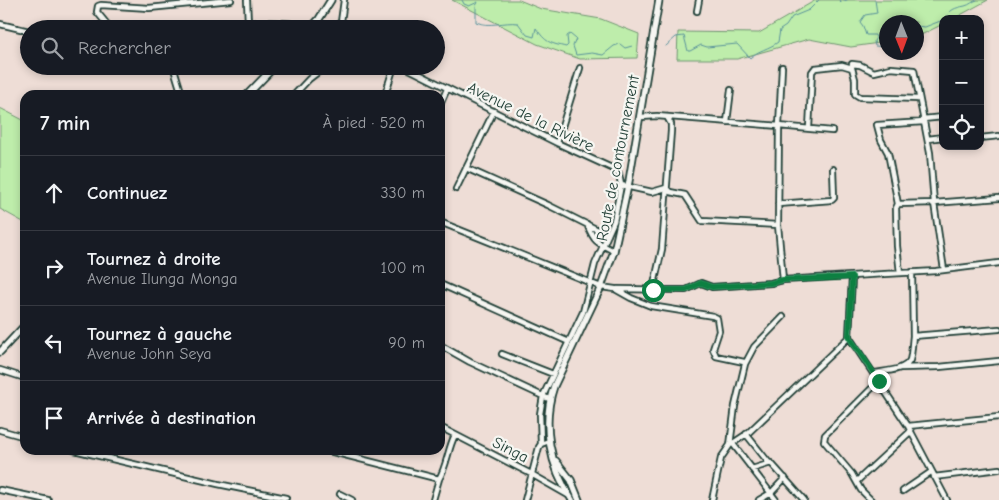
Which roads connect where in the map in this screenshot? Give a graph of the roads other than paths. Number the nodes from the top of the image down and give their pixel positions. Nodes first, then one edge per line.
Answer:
1 (231, 0) edge
2 (247, 0) edge
3 (331, 0) edge
4 (344, 0) edge
5 (659, 0) edge
6 (699, 0) edge
7 (697, 11) dead end
8 (104, 20) edge
9 (248, 20) edge
10 (318, 20) edge
11 (341, 20) edge
12 (0, 24) edge
13 (20, 29) edge
14 (852, 64) dead end
15 (782, 67) dead end
16 (580, 68) dead end
17 (176, 75) edge
18 (266, 75) edge
19 (314, 75) edge
20 (391, 75) edge
21 (420, 75) edge
22 (447, 89) junction
23 (180, 90) edge
24 (252, 90) edge
25 (299, 90) edge
26 (387, 90) edge
27 (731, 90) dead end
28 (445, 94) edge
29 (919, 98) junction
30 (494, 111) junction
31 (641, 116) junction
32 (667, 117) junction
33 (939, 118) edge
34 (923, 120) junction
35 (727, 122) junction
36 (779, 126) junction
37 (809, 128) junction
38 (832, 130) dead end
39 (999, 136) edge
40 (939, 138) edge
41 (984, 138) edge
42 (928, 139) junction
43 (557, 143) junction
44 (466, 168) junction
45 (833, 169) dead end
46 (621, 185) junction
47 (628, 188) junction
48 (666, 188) junction
49 (456, 189) dead end
50 (999, 198) edge
51 (934, 203) junction
52 (778, 204) junction
53 (898, 204) junction
54 (445, 224) edge
55 (587, 224) junction
56 (778, 225) junction
57 (608, 235) junction
58 (603, 246) junction
59 (614, 251) junction
60 (999, 263) edge
61 (944, 270) junction
62 (912, 272) junction
63 (900, 273) junction
64 (852, 277) junction
65 (783, 280) junction
66 (591, 283) junction
67 (445, 286) edge
68 (601, 287) junction
69 (615, 289) junction
70 (653, 290) junction
71 (783, 317) dead end
72 (999, 329) edge
73 (20, 330) edge
74 (913, 336) junction
75 (849, 337) junction
76 (568, 341) junction
77 (574, 344) junction
78 (445, 348) edge
79 (0, 352) edge
80 (502, 354) dead end
81 (999, 361) edge
82 (745, 364) junction
83 (901, 368) junction
84 (0, 370) edge
85 (874, 373) junction
86 (552, 374) junction
87 (20, 376) edge
88 (559, 376) junction
89 (879, 381) junction
90 (542, 396) junction
91 (550, 400) junction
92 (999, 417) edge
93 (910, 429) junction
94 (0, 430) edge
95 (445, 430) edge
96 (746, 434) junction
97 (455, 435) junction
98 (20, 436) edge
99 (548, 441) junction
100 (541, 444) junction
101 (732, 444) junction
102 (99, 455) edge
103 (345, 455) edge
104 (554, 457) junction
105 (769, 463) junction
106 (752, 469) junction
107 (999, 469) edge
108 (932, 474) junction
109 (533, 475) junction
110 (785, 478) junction
111 (439, 479) junction
112 (857, 481) junction
113 (0, 490) edge
114 (903, 491) dead end
115 (340, 494) dead end
116 (25, 497) edge
117 (286, 498) dead end
118 (571, 498) edge
119 (773, 498) edge
120 (48, 500) edge
121 (352, 500) edge
122 (433, 500) edge
123 (525, 500) edge
124 (580, 500) edge
125 (712, 500) edge
126 (758, 500) edge
127 (804, 500) edge
128 (871, 500) edge
129 (947, 500) edge

1 - 8 street
2 - 9 street
3 - 10 street
4 - 11 street
5 - 31 street, Route de contournement
6 - 7 street
12 - 13 street
14 - 29 street
15 - 36 street
16 - 43 street
17 - 23 street
18 - 24 street
19 - 25 street
20 - 26 street
21 - 22 street, Avenue de la Rivière
22 - 28 street
22 - 30 street, Avenue de la Rivière
27 - 35 street
29 - 34 street
29 - 37 street
30 - 43 street, Avenue de la Rivière
30 - 44 street
31 - 32 street
31 - 47 street, Route de contournement
32 - 35 street
32 - 48 street
33 - 34 street
34 - 42 street
34 - 53 street
35 - 36 street
36 - 37 street
36 - 52 street
37 - 38 street
39 - 41 street
40 - 42 street
42 - 51 street
43 - 46 street, Avenue de la Rivière
44 - 49 street
44 - 55 street
45 - 52 street
46 - 47 street
46 - 57 street
47 - 48 street
47 - 59 street, Route de contournement
48 - 56 street
48 - 70 street
50 - 51 street
51 - 53 street
51 - 61 street
52 - 56 street
53 - 63 street
54 - 66 street
55 - 57 street
55 - 58 street
56 - 65 street
57 - 58 street
58 - 59 street
58 - 66 street
59 - 68 street, Route de contournement
60 - 61 street
61 - 62 street
62 - 63 street
62 - 74 street
63 - 64 street
64 - 65 street
64 - 75 street
65 - 70 street
66 - 68 street
66 - 76 street
67 - 76 street
68 - 69 street
68 - 77 street, Route de contournement
69 - 70 street
69 - 82 street
71 - 82 street
72 - 74 street
73 - 79 street
74 - 83 street
75 - 85 street
75 - 96 street
76 - 77 street
76 - 86 street
77 - 88 street, Route de contournement
78 - 90 street
80 - 86 street
81 - 83 street
82 - 101 street
83 - 85 street
84 - 87 street
85 - 89 street
86 - 88 street
86 - 90 street
88 - 91 street, Route de contournement
89 - 93 street
89 - 112 street
90 - 91 street
90 - 100 street
91 - 99 street, Route de contournement
92 - 93 street
93 - 108 street
93 - 112 street
94 - 98 street
95 - 97 street, Singa
96 - 101 street
96 - 105 street
97 - 109 street, Singa
97 - 111 street
99 - 100 street
99 - 104 street, Route de contournement
100 - 109 street
101 - 106 street
101 - 125 street
102 - 117 street
103 - 111 street
104 - 118 street, Route de contournement
104 - 124 street, Route de contournement
105 - 106 street
105 - 110 street
106 - 119 street
107 - 108 street
108 - 114 street
108 - 129 street
109 - 118 street, Singa
109 - 123 street
110 - 119 street
110 - 127 street
111 - 122 street
112 - 128 street
113 - 116 street
115 - 121 street
116 - 120 street
119 - 126 street

